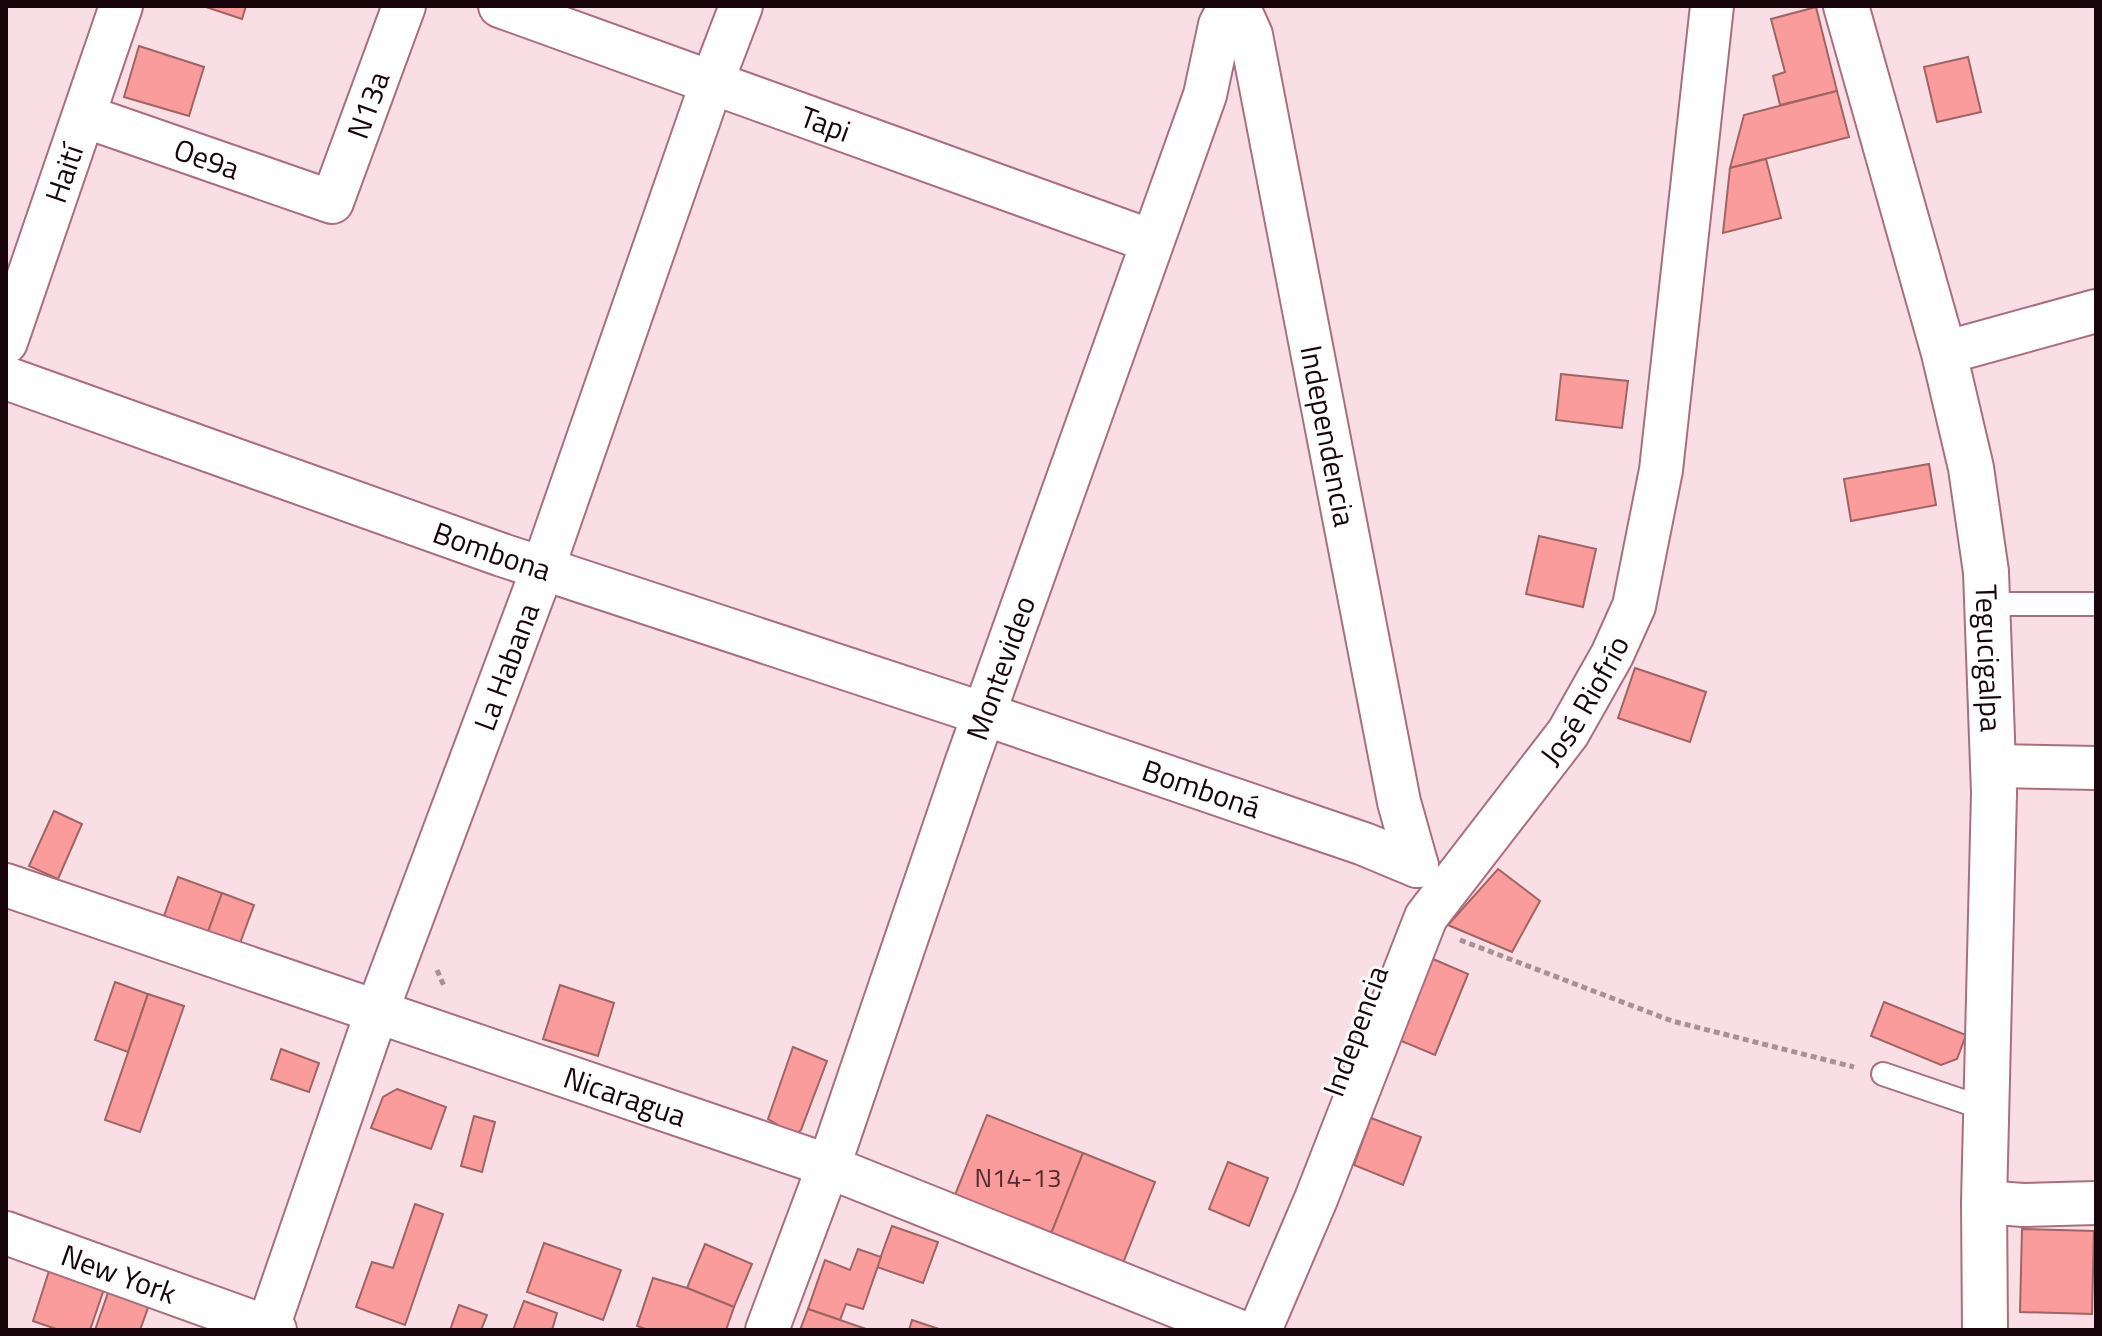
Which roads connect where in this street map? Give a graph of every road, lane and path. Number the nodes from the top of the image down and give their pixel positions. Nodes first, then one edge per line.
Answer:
1 (121, 6) edge
2 (404, 6) edge
3 (500, 6) edge
4 (741, 6) edge
5 (1230, 6) edge
6 (1238, 6) edge
7 (1712, 6) edge
8 (1846, 6) edge
9 (712, 82) junction
10 (84, 116) junction
11 (332, 202) joint
12 (1151, 241) junction
13 (2096, 311) edge
14 (6, 342) edge
15 (1944, 353) junction
16 (6, 378) edge
17 (543, 568) junction
18 (1988, 604) junction
19 (2096, 604) edge
20 (984, 714) junction
21 (1993, 766) junction
22 (2096, 768) edge
23 (1417, 866) junction
24 (6, 885) edge
25 (1455, 938) dead end
26 (377, 1011) junction
27 (1856, 1067) dead end
28 (1883, 1074) dead end
29 (1986, 1109) junction
30 (827, 1168) junction
31 (1316, 1199) junction
32 (1984, 1202) junction
33 (2096, 1203) edge
34 (6, 1233) edge
35 (272, 1328) edge
36 (767, 1330) edge
37 (1236, 1330) edge
38 (1260, 1330) edge
39 (1985, 1330) edge

1 - 10 street, Haití
2 - 11 street, N13a
3 - 9 street, Tapi
4 - 9 street, La Habana
5 - 12 street, Montevideo
6 - 23 street, Independencia
7 - 31 street, José Riofrío
8 - 15 street, Tegucigalpa
9 - 12 street, Tapi
9 - 17 street, La Habana
10 - 11 street, Oe9a
10 - 14 street, Haití
12 - 20 street, Montevideo
13 - 15 street
15 - 18 street, Tegucigalpa
16 - 17 street, Bombona
17 - 20 street, Bombona
17 - 26 street, La Habana
18 - 19 lane
18 - 21 street, Tegucigalpa
20 - 23 street, Bomboná
20 - 30 street, Montevideo
21 - 22 street
21 - 29 street, Tegucigalpa
23 - 31 street, Indepencia
24 - 26 street, Nicaragua
25 - 27 path
26 - 30 street, Nicaragua
26 - 35 street, La Habana
28 - 29 lane
29 - 32 street, Tegucigalpa
30 - 36 street, Montevideo
30 - 37 street, Nicaragua
31 - 38 street, José Riofrío
32 - 33 street
32 - 39 street, Tegucigalpa
34 - 35 street, New York

